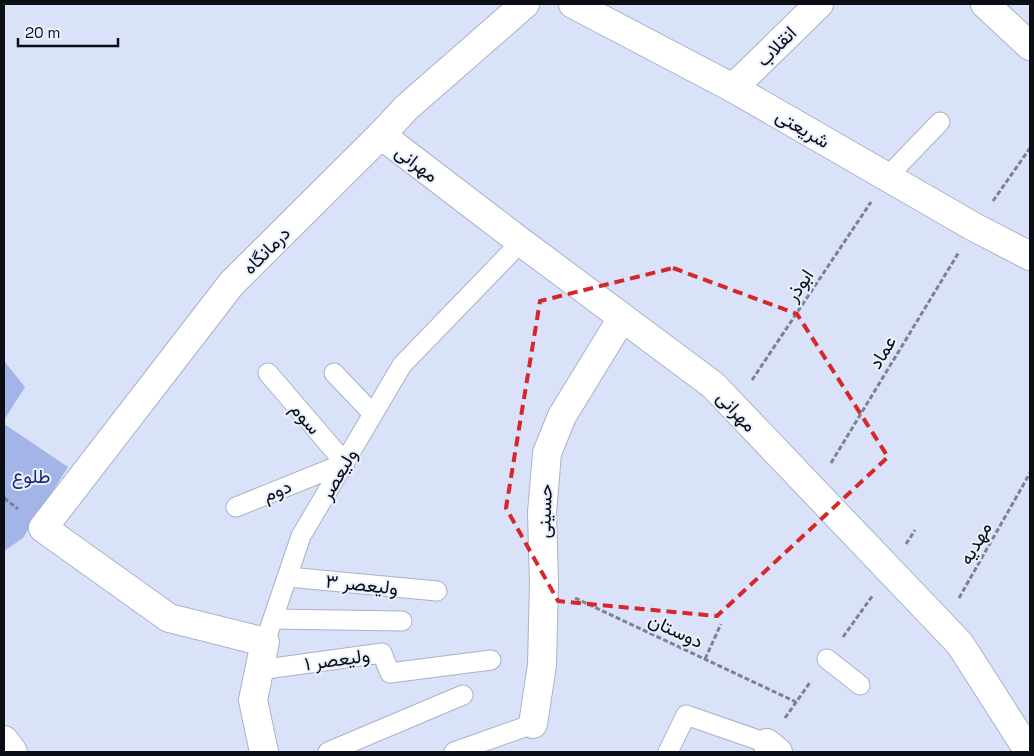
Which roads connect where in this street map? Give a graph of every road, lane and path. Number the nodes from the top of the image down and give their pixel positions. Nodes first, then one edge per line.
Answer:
1 (525, 4) edge
2 (573, 4) edge
3 (819, 4) edge
4 (985, 4) edge
5 (1030, 46) edge
6 (733, 88) junction
7 (940, 122) dead end
8 (381, 135) junction
9 (1030, 148) edge
10 (887, 177) junction
11 (974, 227) junction
12 (521, 242) junction
13 (1030, 256) edge
14 (622, 318) junction
15 (334, 372) dead end
16 (268, 373) dead end
17 (734, 408) junction
18 (373, 414) junction
19 (345, 463) junction
20 (1030, 473) edge
21 (814, 491) junction
22 (236, 507) dead end
23 (288, 577) junction
24 (544, 584) junction
25 (437, 591) dead end
26 (402, 621) dead end
27 (721, 624) dead end
28 (943, 626) junction
29 (269, 631) junction
30 (705, 659) junction
31 (827, 659) dead end
32 (491, 660) dead end
33 (259, 670) junction
34 (860, 685) dead end
35 (463, 695) dead end
36 (796, 702) dead end
37 (533, 724) joint
38 (4, 740) edge
39 (772, 748) edge
40 (1028, 748) edge
41 (13, 752) edge
42 (264, 752) edge
43 (328, 752) edge
44 (454, 752) edge
45 (668, 752) edge

1 - 8 street, درمانگاه
2 - 6 street, شریعتی
3 - 6 street, انقلاب
4 - 5 street
6 - 10 street, شریعتی
7 - 10 lane
8 - 12 street, مهرانی
8 - 29 street, درمانگاه
9 - 11 path, عماد
10 - 11 street, شریعتی
10 - 17 path, ابوذر
11 - 13 street, شریعتی
11 - 21 path, عماد
12 - 14 street, مهرانی
12 - 18 lane, ولیعصر
14 - 17 street, مهرانی
14 - 24 street, حسینی
15 - 18 lane
16 - 19 lane, سوم
17 - 21 street, مهرانی
18 - 19 lane, ولیعصر
19 - 22 lane, دوم
19 - 23 lane, ولیعصر
20 - 28 path, مهدیه
21 - 28 street, مهرانی
23 - 25 lane, ولیعصر ۳
23 - 29 lane, ولیعصر
24 - 30 path, دوستان
24 - 37 street, حسینی
26 - 29 lane
27 - 30 path
28 - 40 street, مهرانی
29 - 33 street, ولیعصر
30 - 36 path, دوستان
31 - 34 lane
32 - 33 lane, ولیعصر ۱
33 - 42 street, ولیعصر
35 - 43 lane
37 - 44 lane
38 - 41 street
39 - 45 lane

